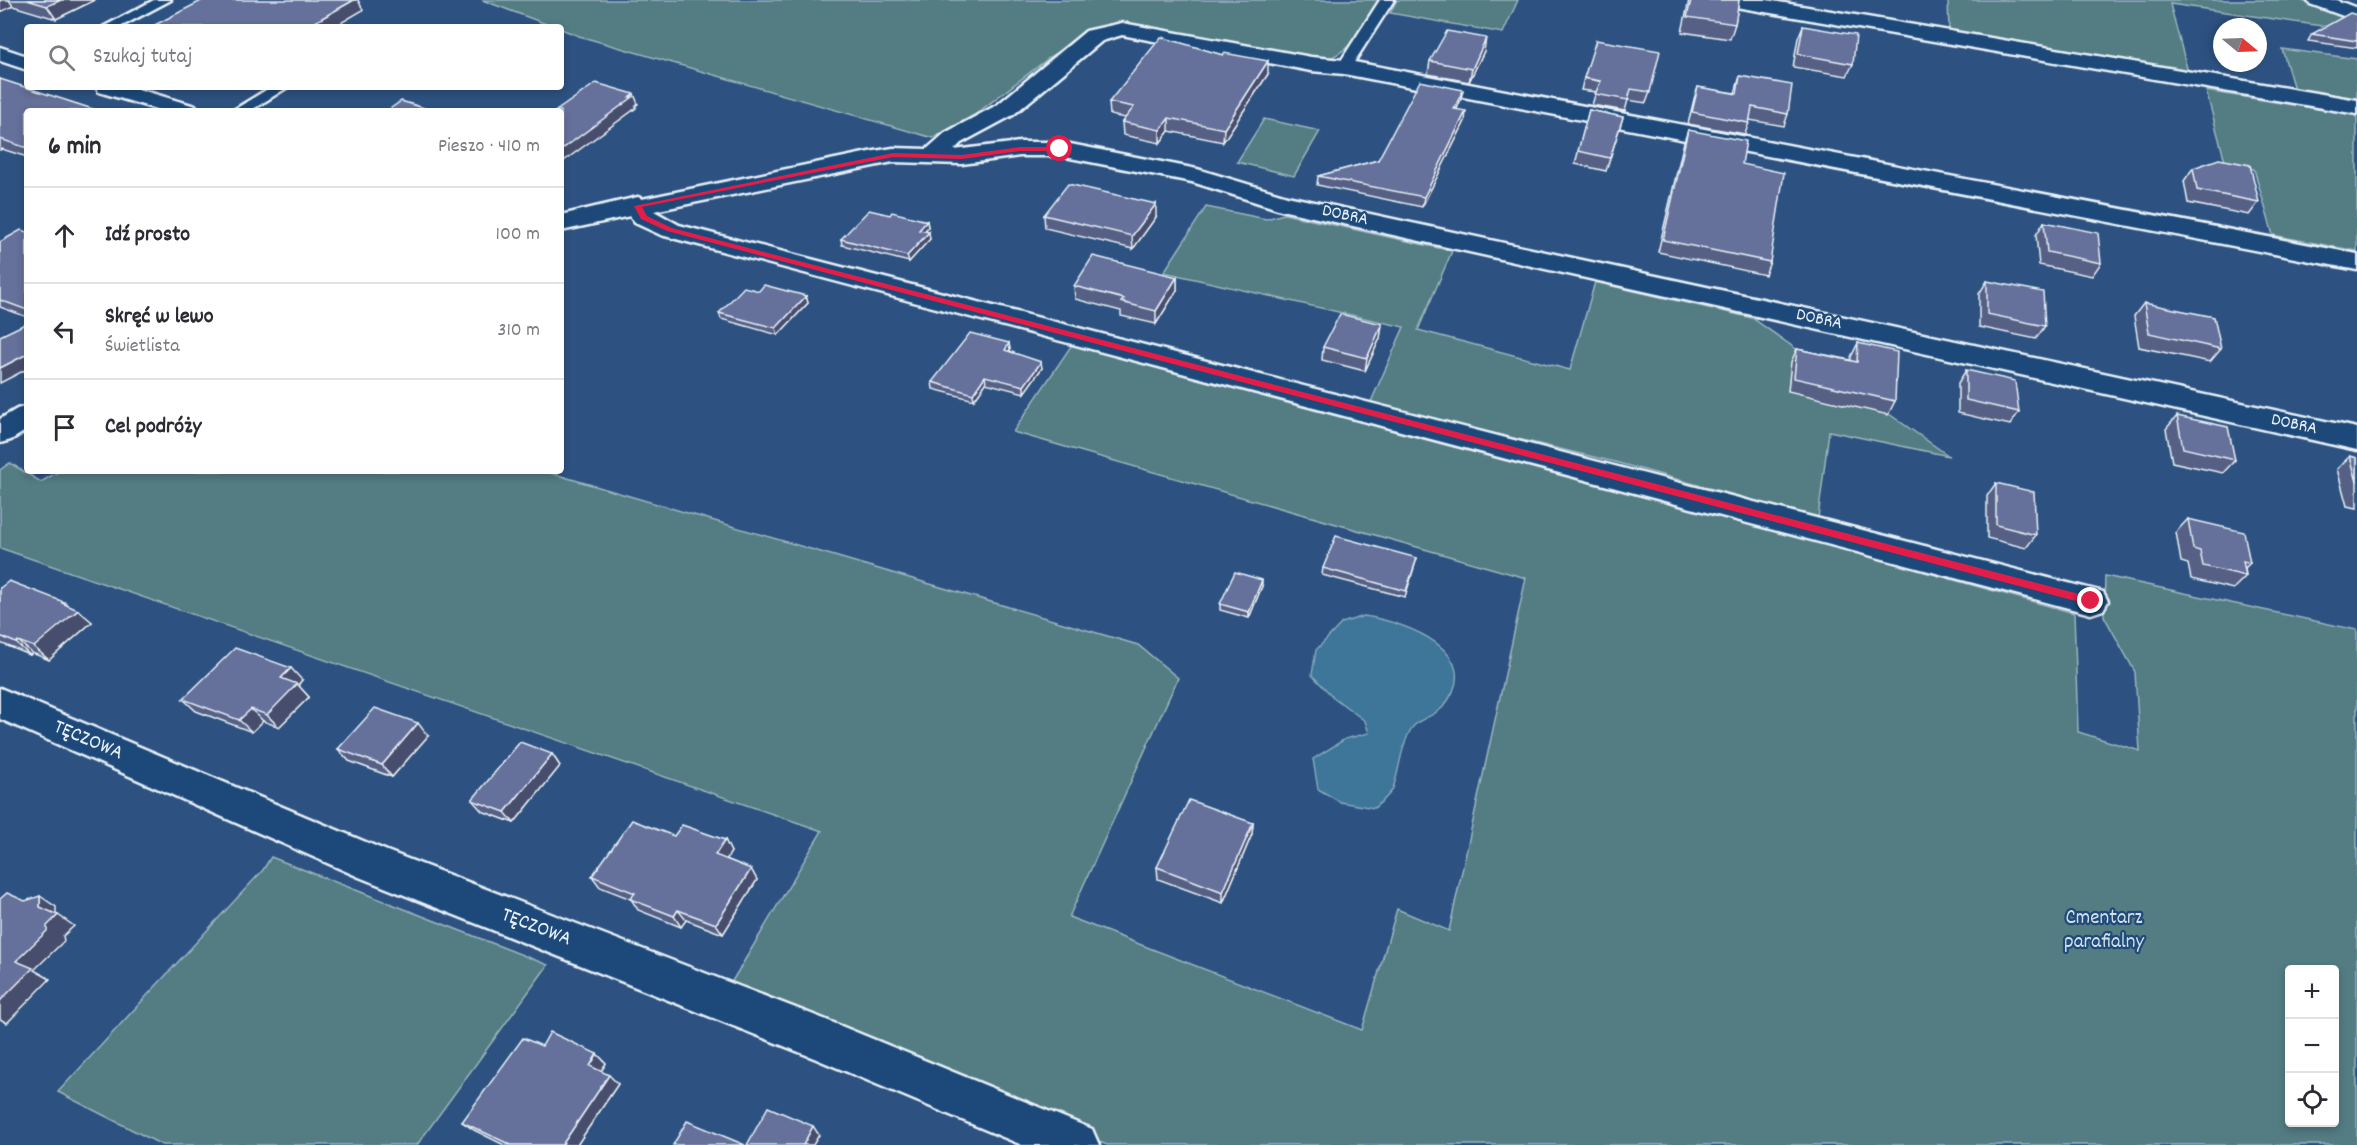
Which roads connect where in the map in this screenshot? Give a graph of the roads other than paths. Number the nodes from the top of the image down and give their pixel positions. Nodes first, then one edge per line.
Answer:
1 (164, 0) edge
2 (1387, 0) edge
3 (1730, 0) edge
4 (2317, 0) edge
5 (2357, 15) edge
6 (116, 24) edge
7 (0, 54) edge
8 (24, 62) edge
9 (1344, 67) junction
10 (117, 90) edge
11 (276, 90) edge
12 (2357, 107) edge
13 (177, 108) edge
14 (244, 108) edge
15 (932, 157) junction
16 (638, 206) junction
17 (564, 222) edge
18 (2357, 262) edge
19 (24, 418) edge
20 (0, 433) edge
21 (2357, 439) edge
22 (2091, 601) dead end
23 (0, 703) edge
24 (1076, 1145) edge

1 - 6 lane
2 - 9 lane
3 - 12 street
4 - 5 street
7 - 8 street
9 - 15 street
9 - 18 street
10 - 13 street
11 - 14 lane
15 - 16 street, DOBRA
15 - 21 street, DOBRA
16 - 17 street, DOBRA
16 - 22 street
19 - 20 street
23 - 24 street, TĘCZOWA

